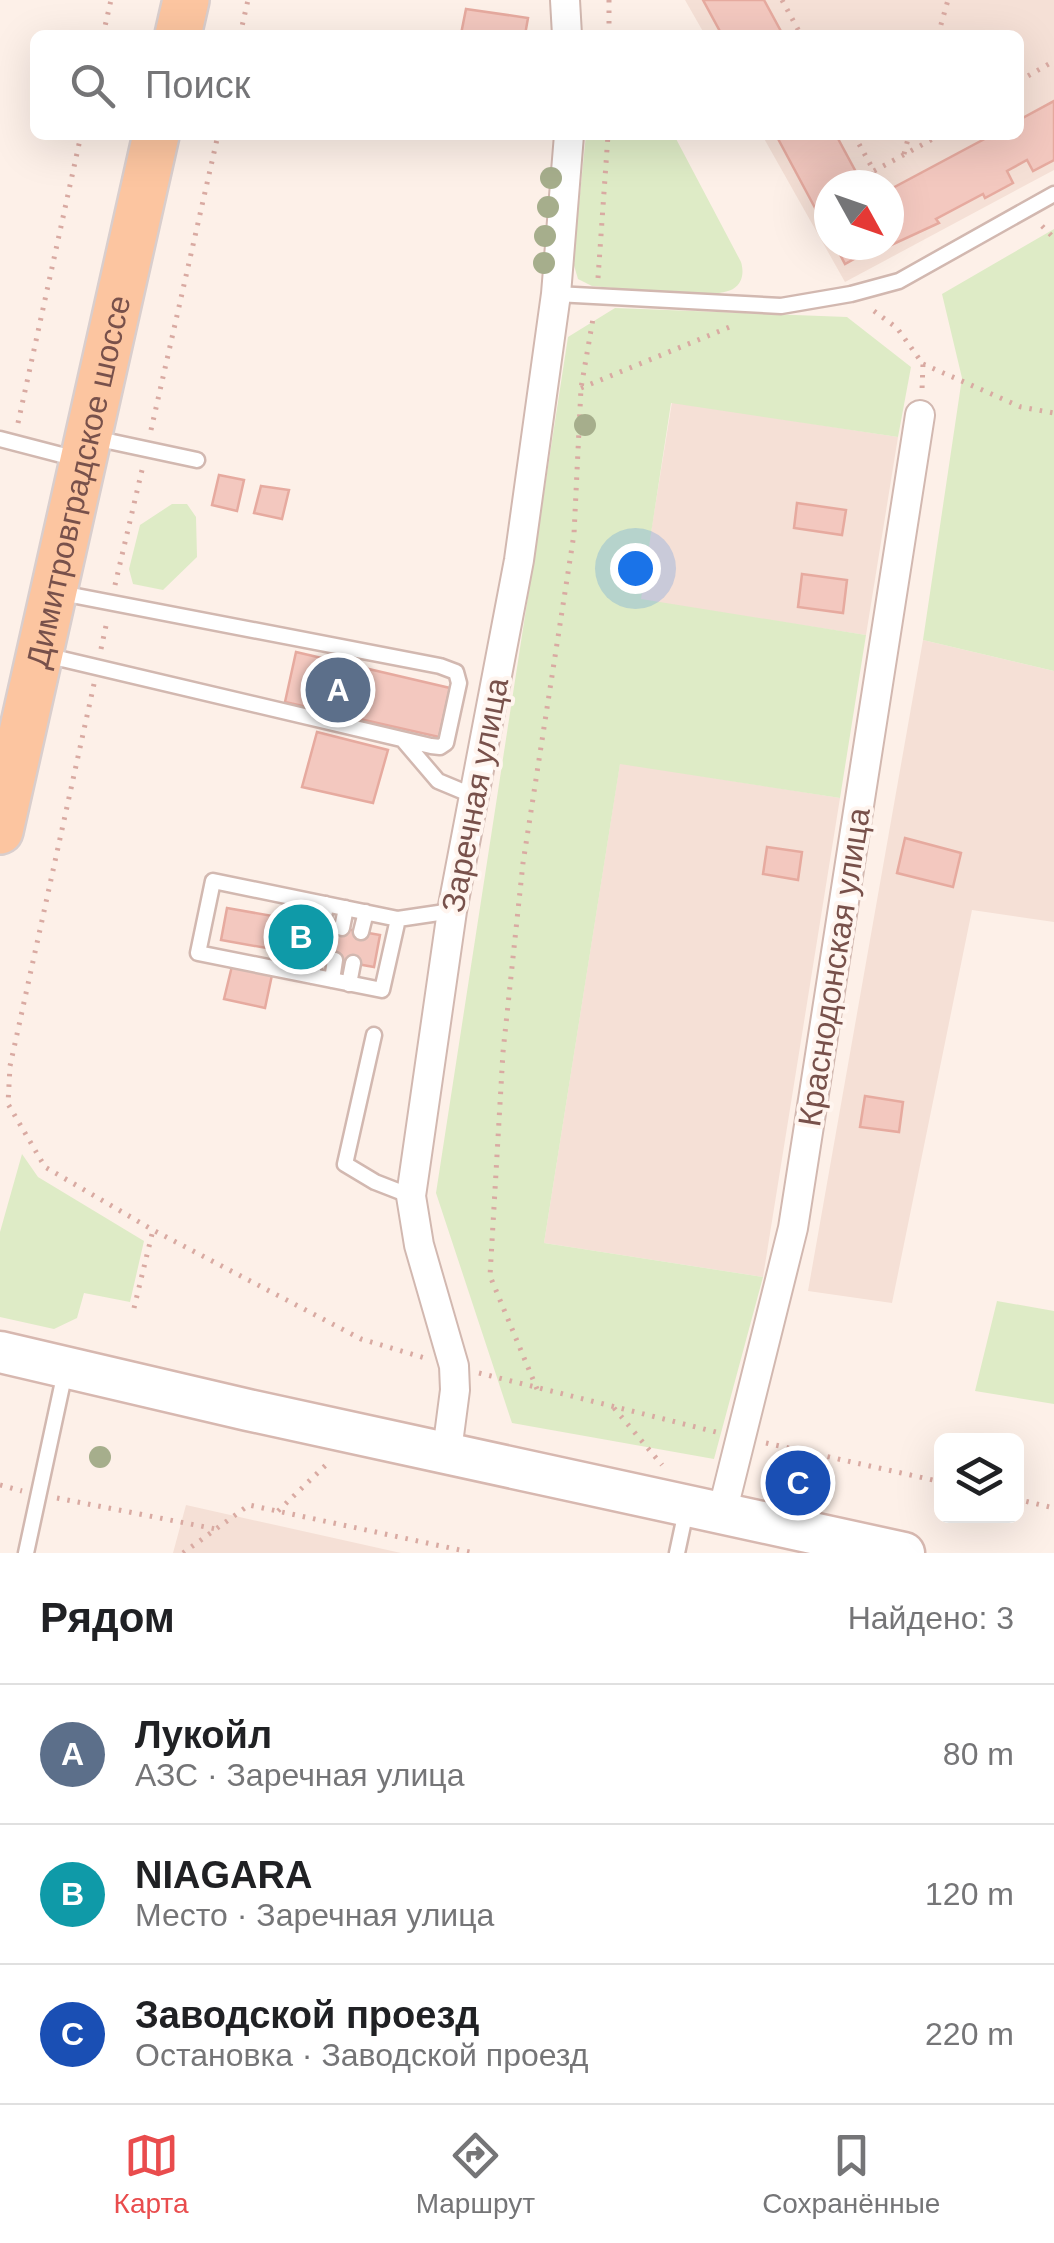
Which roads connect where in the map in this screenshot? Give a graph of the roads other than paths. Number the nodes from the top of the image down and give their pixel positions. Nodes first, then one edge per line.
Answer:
1 (186, 0) edge
2 (565, 0) edge
3 (179, 30) edge
4 (567, 30) edge
5 (155, 140) edge
6 (568, 140) edge
7 (1054, 194) edge
8 (556, 294) junction
9 (920, 416) road end
10 (7, 440) edge
11 (86, 449) junction
12 (197, 460) dead end
13 (54, 592) junction
14 (40, 654) junction
15 (402, 739) junction
16 (474, 796) junction
17 (0, 832) edge
18 (326, 904) junction
19 (346, 908) junction
20 (452, 911) junction
21 (366, 912) junction
22 (398, 919) junction
23 (323, 924) dead end
24 (342, 928) dead end
25 (361, 932) dead end
26 (315, 956) dead end
27 (335, 960) dead end
28 (353, 963) dead end
29 (312, 976) junction
30 (332, 980) junction
31 (349, 984) junction
32 (374, 1034) dead end
33 (411, 1196) junction
34 (0, 1352) edge
35 (66, 1366) junction
36 (447, 1451) junction
37 (704, 1509) junction
38 (26, 1553) edge
39 (677, 1553) edge
40 (904, 1553) edge

1 - 3 main road
2 - 4 street
5 - 11 main road, Димитровградское шоссе
6 - 8 street, Заречная улица
7 - 8 lane
8 - 16 street, Заречная улица
9 - 37 street, Краснодонская улица
10 - 11 lane
11 - 12 lane
11 - 13 main road, Димитровградское шоссе
13 - 14 main road, Димитровградское шоссе
13 - 15 lane
14 - 15 lane
14 - 17 main road, Димитровградское шоссе
15 - 16 lane
16 - 20 street, Заречная улица
18 - 19 lane
18 - 23 lane
18 - 29 lane
19 - 21 lane
19 - 24 lane
20 - 22 lane
20 - 33 street, Заречная улица
21 - 22 lane
21 - 25 lane
22 - 31 lane
26 - 29 lane
27 - 30 lane
28 - 31 lane
29 - 30 lane
30 - 31 lane
32 - 33 lane
33 - 36 street, Заречная улица
34 - 35 main road
35 - 36 main road
35 - 38 lane
36 - 37 main road
37 - 39 lane
37 - 40 main road

